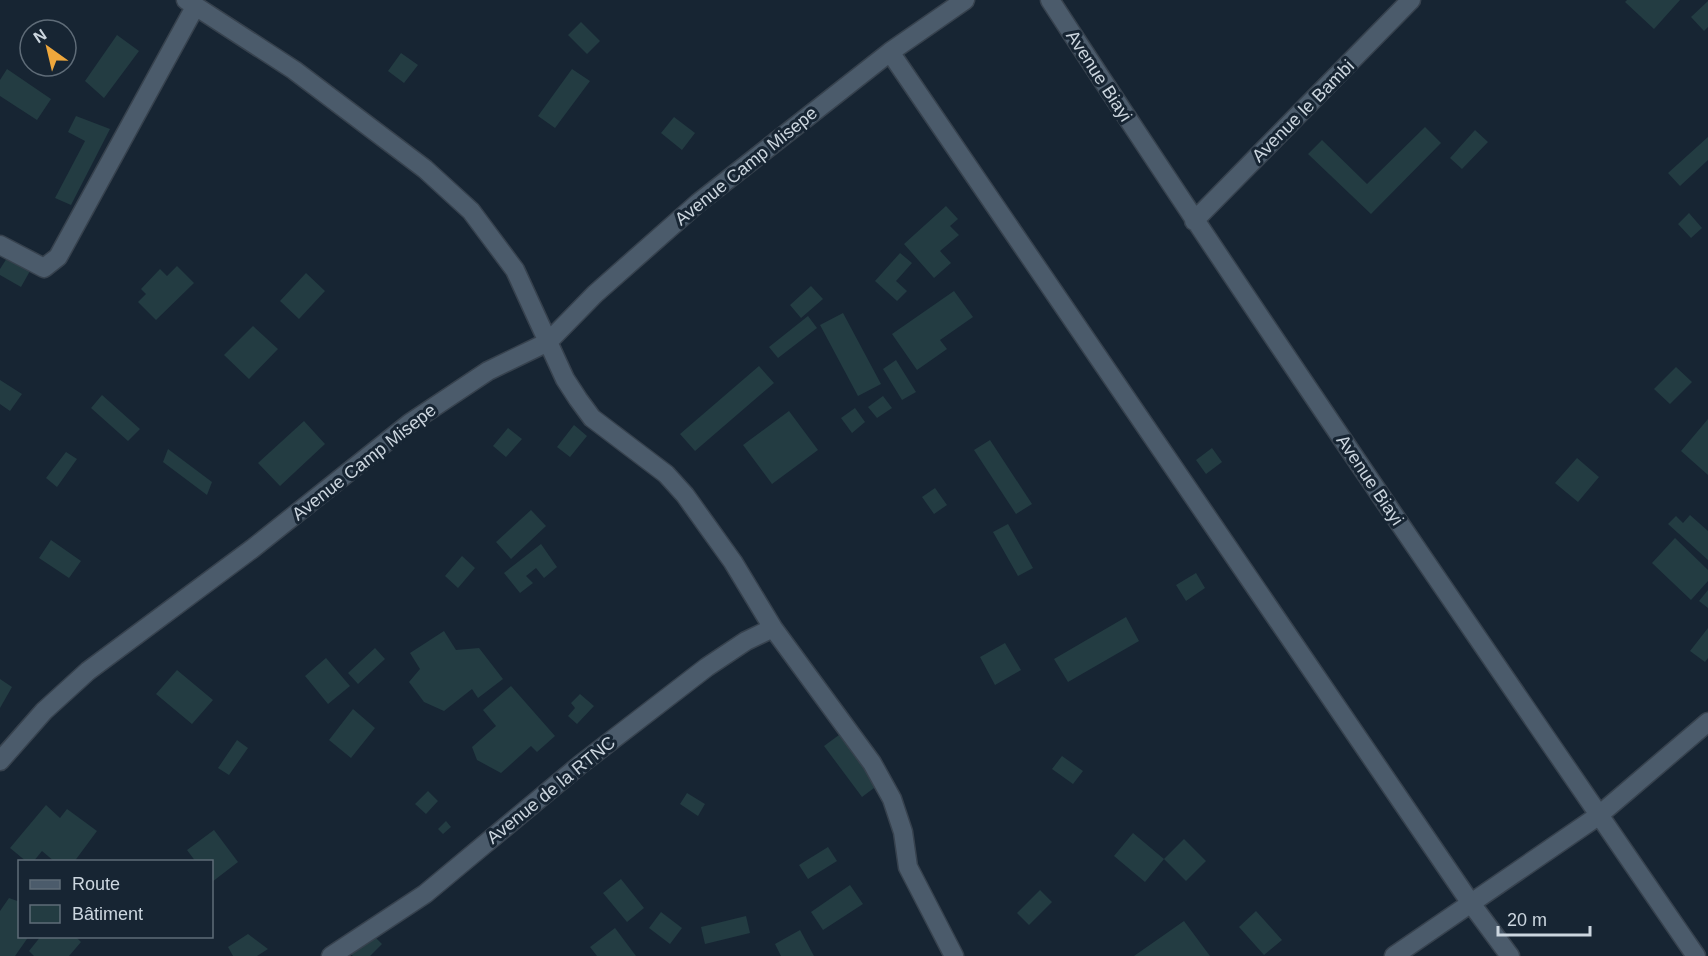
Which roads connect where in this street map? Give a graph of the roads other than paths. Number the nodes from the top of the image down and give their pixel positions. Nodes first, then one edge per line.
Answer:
1 (964, 0) edge
2 (1050, 0) edge
3 (1411, 0) edge
4 (190, 3) edge
5 (890, 52) junction
6 (1194, 221) junction
7 (0, 245) edge
8 (548, 342) junction
9 (773, 628) junction
10 (1708, 722) edge
11 (0, 761) edge
12 (1598, 816) junction
13 (1470, 902) junction
14 (331, 956) edge
15 (954, 956) edge
16 (1394, 956) edge
17 (1510, 956) edge
18 (1696, 956) edge

1 - 5 street, Avenue Camp Misepe
2 - 6 street, Avenue Biayi
3 - 6 street, Avenue le Bambi
4 - 7 street
4 - 8 street
5 - 8 street, Avenue Camp Misepe
5 - 13 street
6 - 12 street, Avenue Biayi
8 - 9 street
8 - 11 street, Avenue Camp Misepe
9 - 14 street, Avenue de la RTNC
9 - 15 street
10 - 12 street
12 - 13 street
12 - 18 street, Avenue Biayi
13 - 16 street
13 - 17 street

